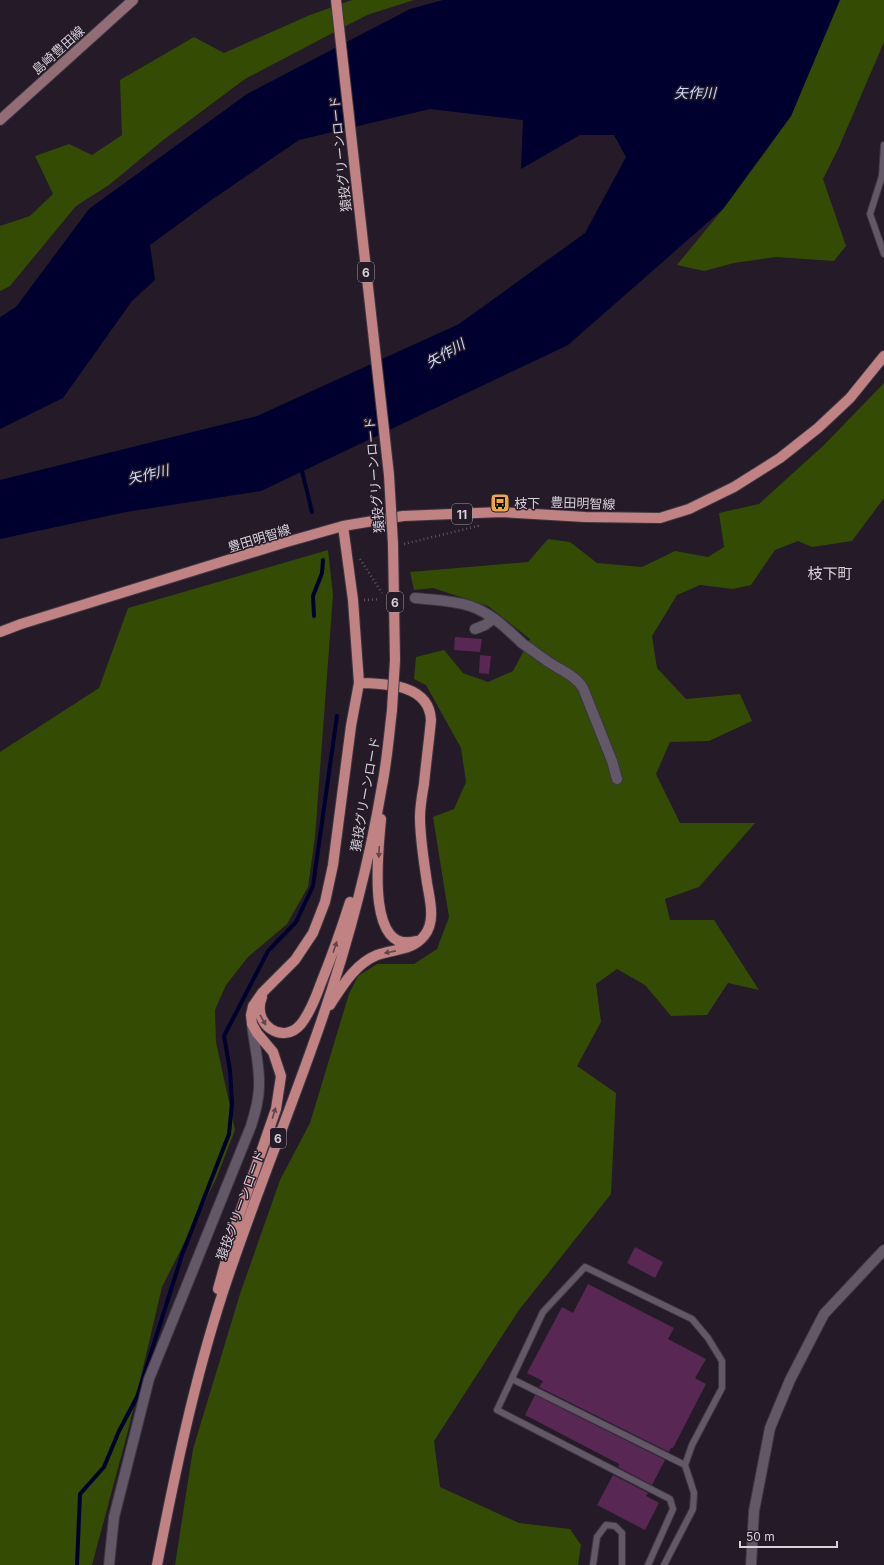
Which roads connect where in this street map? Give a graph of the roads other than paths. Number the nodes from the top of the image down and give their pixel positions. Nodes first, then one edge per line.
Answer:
1 (133, 0) edge
2 (336, 0) edge
3 (0, 120) edge
4 (884, 145) edge
5 (884, 254) edge
6 (884, 356) edge
7 (343, 526) junction
8 (415, 598) dead end
9 (493, 619) junction
10 (475, 629) dead end
11 (0, 632) edge
12 (359, 683) junction
13 (617, 779) dead end
14 (382, 785) junction
15 (371, 841) junction
16 (425, 936) junction
17 (270, 986) junction
18 (322, 1017) junction
19 (252, 1024) junction
20 (884, 1250) edge
21 (204, 1352) junction
22 (512, 1379) junction
23 (685, 1465) junction
24 (109, 1565) edge
25 (157, 1565) edge
26 (593, 1565) edge
27 (622, 1565) edge
28 (648, 1565) edge
29 (664, 1565) edge
30 (751, 1565) edge

1 - 3 main road, 島崎豊田線
2 - 14 main road, 猿投グリーンロード / 6, bridge
4 - 5 lane
6 - 7 main road, 豊田明智線 / 11
7 - 11 main road, 豊田明智線 / 11
7 - 12 main road
8 - 9 street
9 - 10 street
9 - 13 street
12 - 16 main road
12 - 17 main road
14 - 15 main road, 猿投グリーンロード / 6
14 -> 16 main road
17 -> 15 main road
15 - 18 main road, 猿投グリーンロード / 6
16 -> 18 main road
17 - 19 main road
18 - 21 main road, 猿投グリーンロード / 6
21 -> 19 main road
19 - 24 street
20 - 30 street
21 - 25 main road, 猿投グリーンロード / 6
22 - 23 lane
22 - 23 lane
22 - 28 lane
23 - 29 lane
26 - 27 lane

